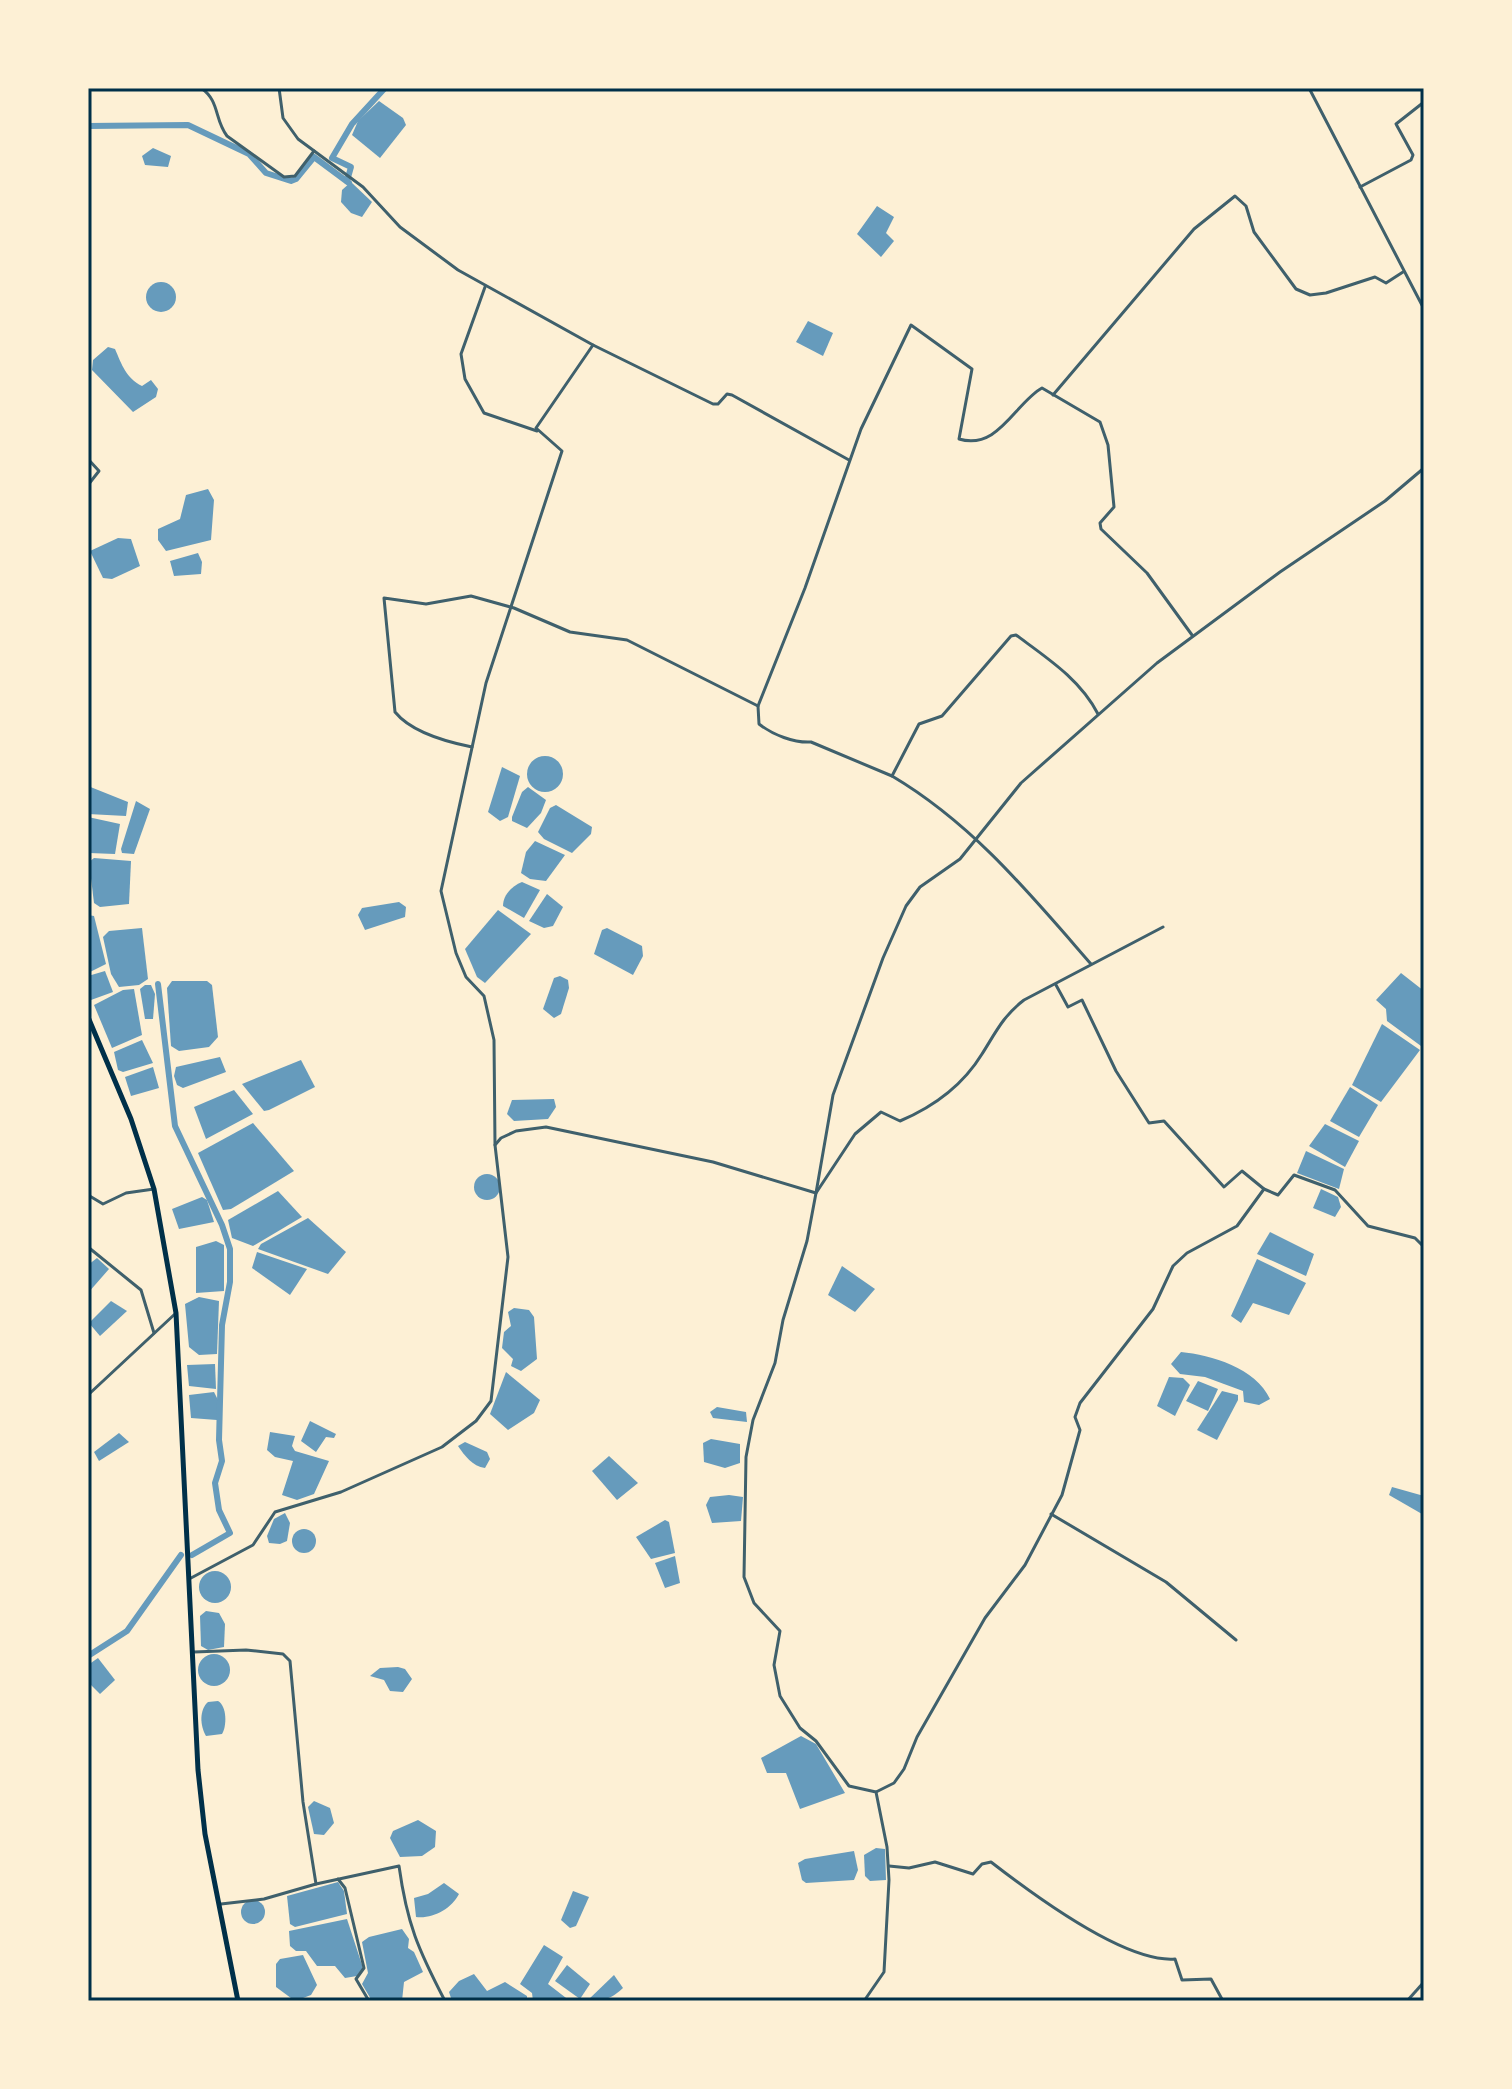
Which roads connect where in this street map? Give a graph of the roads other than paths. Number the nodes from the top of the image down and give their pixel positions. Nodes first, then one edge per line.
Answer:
1 (201, 88) edge
2 (279, 88) edge
3 (1309, 88) edge
4 (1424, 102) edge
5 (314, 151) junction
6 (1359, 187) junction
7 (1403, 272) junction
8 (485, 287) junction
9 (1424, 309) edge
10 (593, 345) junction
11 (1053, 395) junction
12 (538, 431) junction
13 (88, 459) edge
14 (849, 460) junction
15 (1424, 468) edge
16 (88, 485) edge
17 (511, 607) junction
18 (1192, 635) junction
19 (758, 706) junction
20 (1098, 714) junction
21 (472, 747) junction
22 (892, 776) junction
23 (977, 837) junction
24 (1163, 927) dead end
25 (1092, 965) junction
26 (1056, 985) junction
27 (88, 1017) edge
28 (495, 1145) junction
29 (154, 1189) junction
30 (1264, 1189) junction
31 (816, 1193) junction
32 (88, 1195) edge
33 (88, 1247) edge
34 (1424, 1247) edge
35 (176, 1313) junction
36 (154, 1333) junction
37 (88, 1395) edge
38 (1051, 1514) junction
39 (188, 1579) junction
40 (1236, 1640) dead end
41 (190, 1653) junction
42 (876, 1792) junction
43 (888, 1866) junction
44 (338, 1879) junction
45 (316, 1884) junction
46 (219, 1905) junction
47 (1424, 1982) edge
48 (238, 2001) edge
49 (369, 2001) edge
50 (445, 2001) edge
51 (864, 2001) edge
52 (1223, 2001) edge
53 (1407, 2001) edge

1 - 5 street
2 - 5 street
3 - 6 street
4 - 6 street
5 - 8 street
6 - 7 street
7 - 9 street
7 - 11 street
8 - 10 street
8 - 12 street
10 - 12 street
10 - 14 street
11 - 14 street
11 - 18 street
12 - 17 street
13 - 16 street
14 - 19 street
15 - 18 street
17 - 19 street
17 - 21 street
17 - 21 street
18 - 20 street
19 - 22 street
20 - 22 street
20 - 23 street
21 - 28 street
22 - 23 street
23 - 25 street
23 - 31 street
24 - 25 street
25 - 26 street
26 - 30 street
26 - 31 street
27 - 29 main road
28 - 31 street
28 - 39 street
29 - 32 street
29 - 35 main road
30 - 34 street
30 - 38 street
31 - 42 street
33 - 36 street
35 - 36 street
35 - 39 main road
36 - 37 street
38 - 40 street
38 - 42 street
39 - 41 main road
41 - 45 street
41 - 46 main road
42 - 43 street
43 - 51 street
43 - 52 street
44 - 45 street
44 - 49 street
44 - 50 street
45 - 46 street
46 - 48 main road
47 - 53 street

